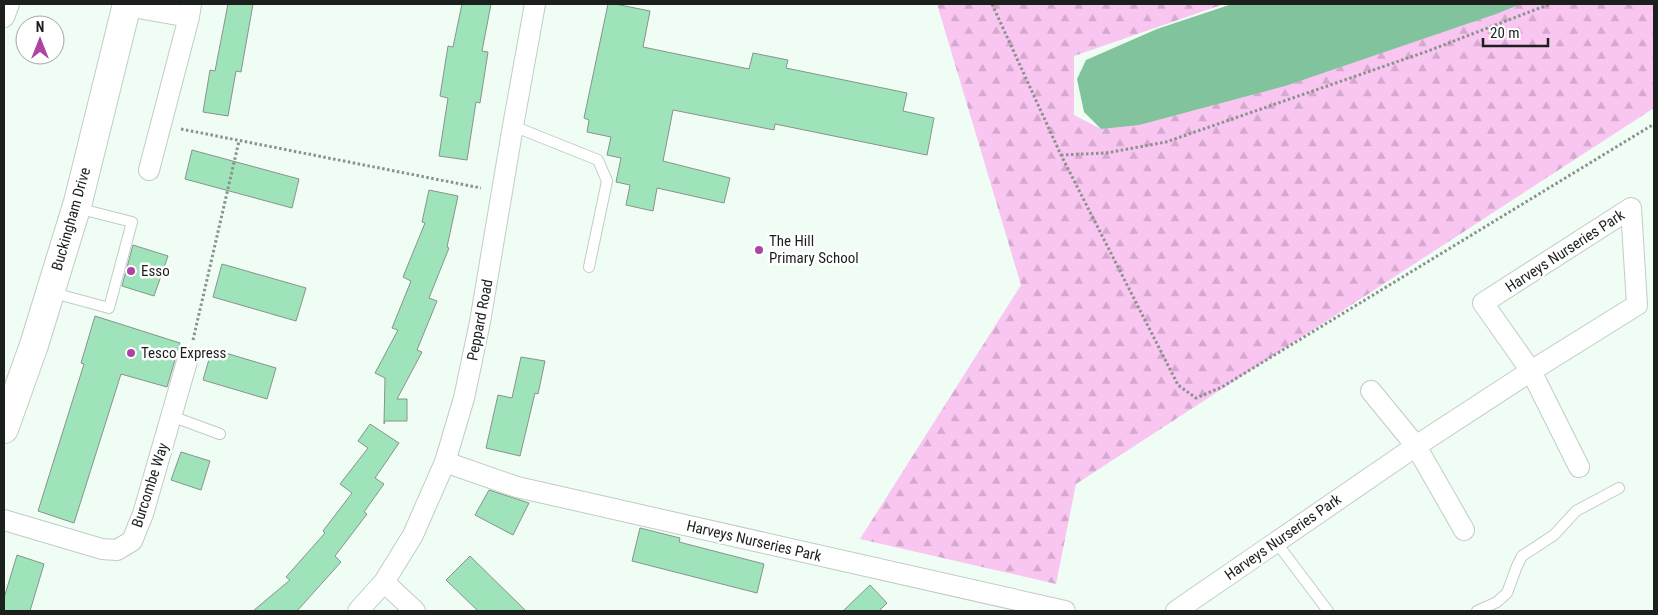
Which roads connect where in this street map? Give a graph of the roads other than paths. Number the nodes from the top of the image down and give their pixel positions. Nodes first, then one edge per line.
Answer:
1 (9, 4) edge
2 (535, 4) edge
3 (127, 5) edge
4 (190, 11) edge
5 (4, 17) edge
6 (513, 126) junction
7 (149, 170) dead end
8 (76, 208) junction
9 (589, 267) dead end
10 (50, 292) junction
11 (188, 358) road end
12 (1532, 371) junction
13 (1371, 392) dead end
14 (171, 416) junction
15 (4, 429) edge
16 (220, 434) dead end
17 (1416, 446) junction
18 (445, 462) junction
19 (1579, 467) dead end
20 (1620, 488) dead end
21 (4, 520) edge
22 (1464, 530) dead end
23 (1276, 542) junction
24 (384, 582) junction
25 (358, 611) edge
26 (415, 611) edge
27 (1064, 611) edge
28 (1176, 611) edge
29 (1328, 611) edge
30 (1477, 611) edge

1 - 5 street
2 - 6 street, Peppard Road
3 - 4 street, Buckingham Drive
3 - 8 main road, Buckingham Drive
4 - 7 street, Buckingham Drive
6 - 9 lane
6 - 18 street, Peppard Road
8 - 10 main road, Buckingham Drive
8 - 10 lane
10 - 15 main road, Buckingham Drive
11 - 14 street, Burcombe Way
12 - 12 street, Harveys Nurseries Park
12 - 17 street, Harveys Nurseries Park
12 - 19 street, Harveys Nurseries Park
13 - 17 street
14 - 16 lane
14 - 21 street, Burcombe Way
17 - 22 street
17 - 23 street, Harveys Nurseries Park
18 - 24 street, Peppard Road
18 - 27 street, Harveys Nurseries Park
20 - 30 lane
23 - 28 street, Harveys Nurseries Park
23 - 29 lane
24 - 25 street, Peppard Road
24 - 26 street

